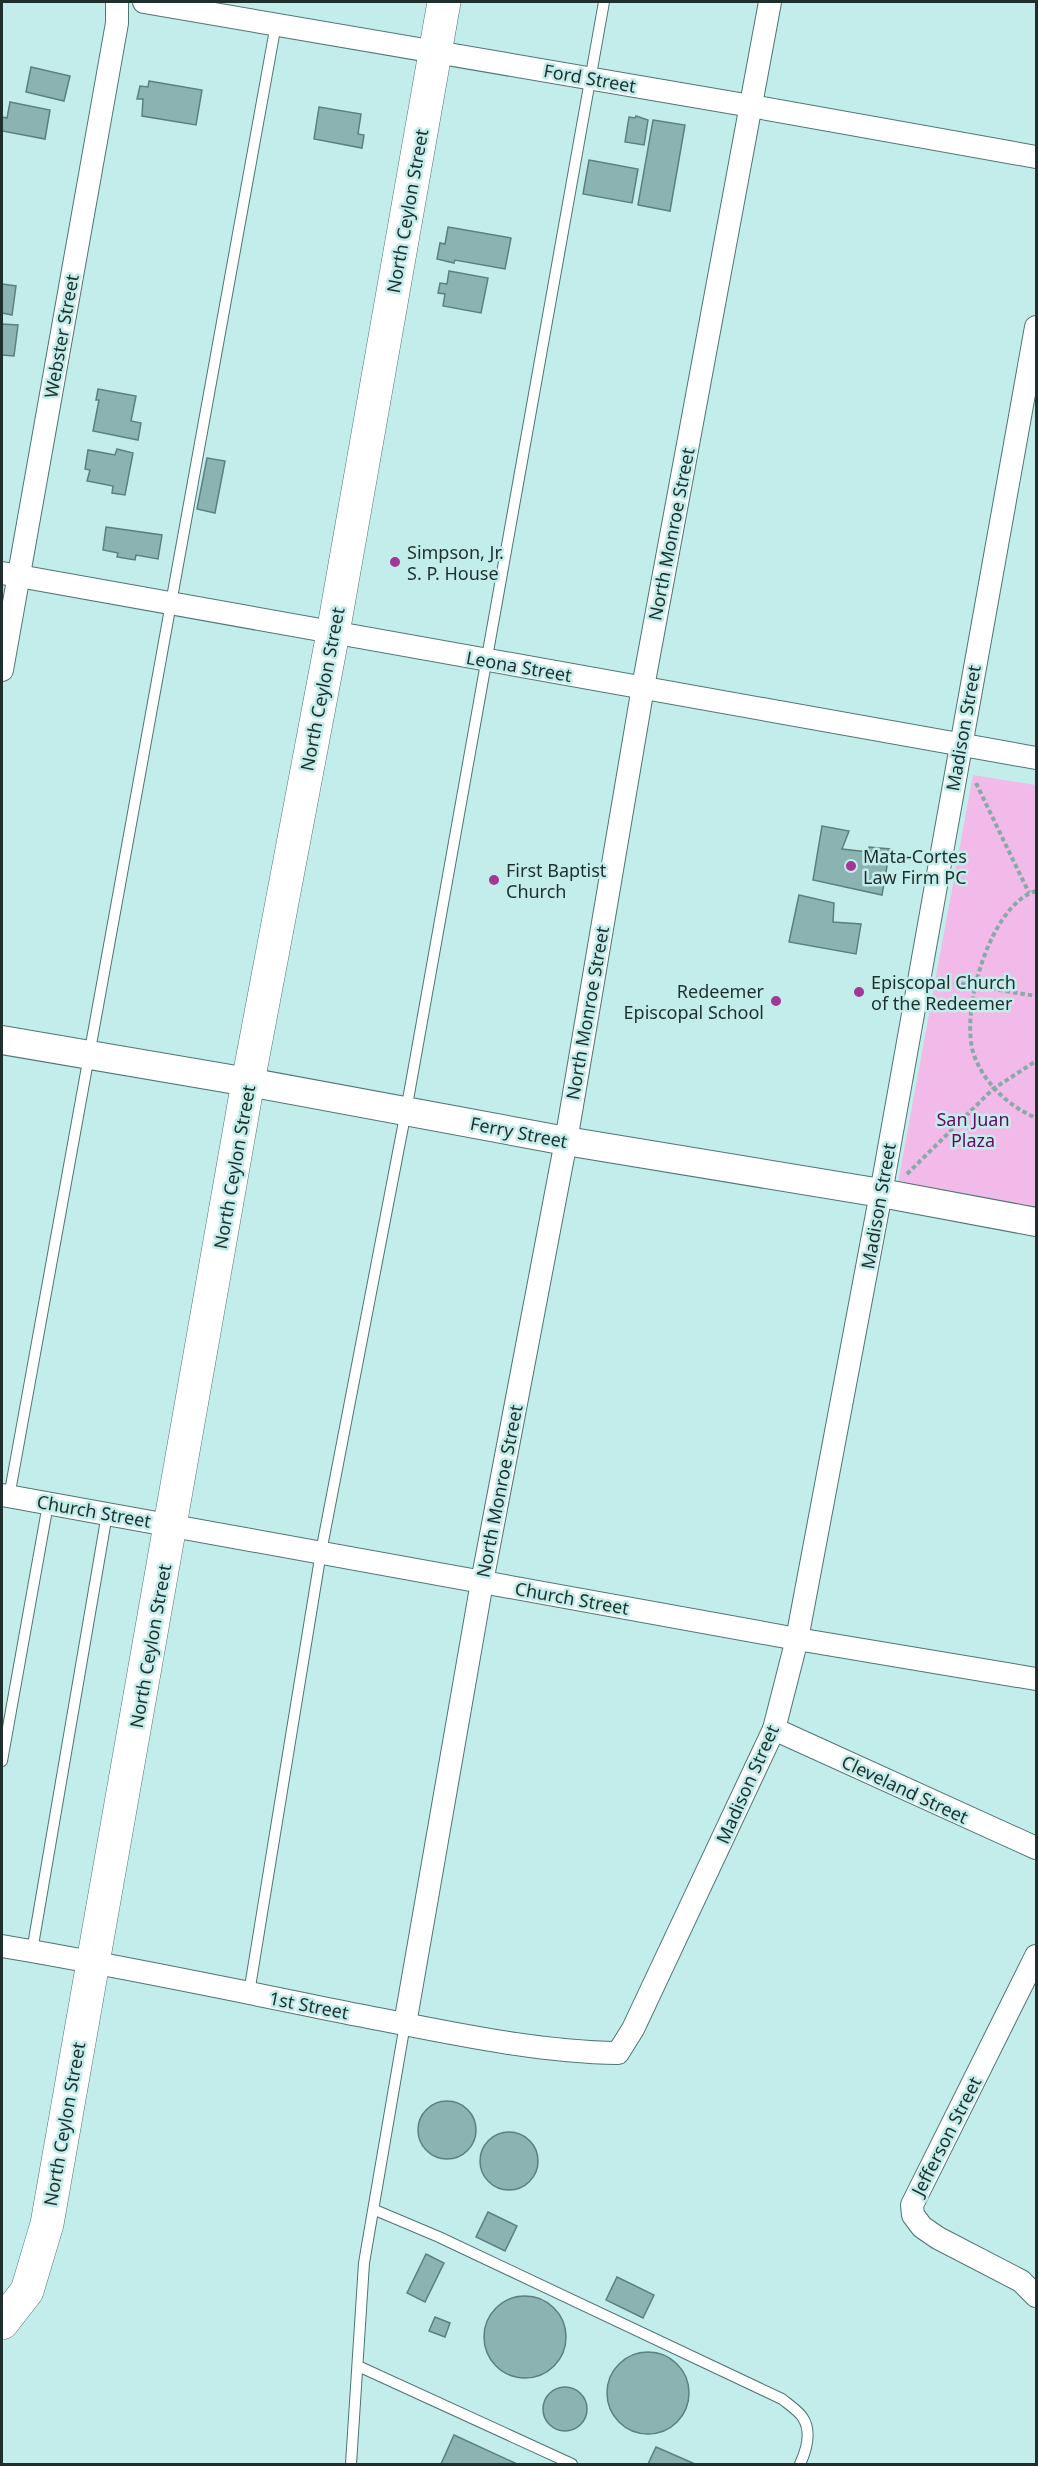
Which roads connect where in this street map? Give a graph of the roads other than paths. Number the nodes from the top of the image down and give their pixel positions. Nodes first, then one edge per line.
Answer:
1 (117, 2) edge
2 (144, 2) edge
3 (444, 2) edge
4 (604, 2) edge
5 (770, 2) edge
6 (276, 24) junction
7 (435, 51) junction
8 (591, 78) junction
9 (751, 105) junction
10 (1036, 157) edge
11 (1036, 327) edge
12 (10, 574) edge
13 (171, 604) junction
14 (333, 633) junction
15 (488, 660) junction
16 (2, 670) edge
17 (643, 687) junction
18 (960, 744) junction
19 (1036, 758) edge
20 (2, 1040) edge
21 (89, 1055) junction
22 (248, 1082) junction
23 (406, 1111) junction
24 (566, 1141) junction
25 (881, 1193) junction
26 (1036, 1222) edge
27 (5, 1496) edge
28 (48, 1504) junction
29 (107, 1514) junction
30 (172, 1525) junction
31 (321, 1552) junction
32 (482, 1582) junction
33 (797, 1639) junction
34 (1036, 1679) edge
35 (774, 1729) junction
36 (2, 1761) edge
37 (1036, 1848) edge
38 (2, 1946) edge
39 (32, 1951) junction
40 (1036, 1956) edge
41 (92, 1962) junction
42 (249, 1993) junction
43 (405, 2024) junction
44 (618, 2053) joint
45 (375, 2210) junction
46 (1036, 2296) edge
47 (2, 2324) edge
48 (358, 2366) junction
49 (351, 2464) edge
50 (572, 2464) edge
51 (800, 2464) edge

1 - 12 street, Webster Street
2 - 6 street, Ford Street
3 - 7 main road, North Ceylon Street
4 - 8 lane
5 - 9 street, North Monroe Street
6 - 7 street, Ford Street
6 - 13 lane
7 - 8 street, Ford Street
7 - 14 main road, North Ceylon Street
8 - 9 street, Ford Street
8 - 15 lane
9 - 10 street, Ford Street
9 - 17 street, North Monroe Street
11 - 18 street, Madison Street
12 - 13 street, Leona Street
12 - 16 street, Webster Street
13 - 14 street, Leona Street
13 - 21 lane
14 - 15 street, Leona Street
14 - 22 main road, North Ceylon Street
15 - 17 street, Leona Street
15 - 23 lane
17 - 18 street, Leona Street
17 - 24 street, North Monroe Street
18 - 19 street, Leona Street
18 - 25 street, Madison Street
20 - 21 street, Ferry Street
21 - 22 street, Ferry Street
21 - 27 lane
22 - 23 street, Ferry Street
22 - 30 main road, North Ceylon Street
23 - 24 street, Ferry Street
23 - 31 lane
24 - 25 street, Ferry Street
24 - 32 street, North Monroe Street
25 - 26 street, Ferry Street
25 - 33 street, Madison Street
27 - 28 street, Church Street
28 - 29 street, Church Street
28 - 36 lane
29 - 30 street, Church Street
29 - 39 lane
30 - 31 street, Church Street
30 - 41 main road, North Ceylon Street
31 - 32 street, Church Street
31 - 42 lane
32 - 33 street, Church Street
32 - 43 street, North Monroe Street
33 - 34 street, Church Street
33 - 35 street, Madison Street
35 - 37 street, Cleveland Street
35 - 44 street, Madison Street
38 - 39 street, 1st Street
39 - 41 street, 1st Street
40 - 46 street, Jefferson Street
41 - 42 street, 1st Street
41 - 47 main road, North Ceylon Street
42 - 43 street, 1st Street
43 - 44 street, 1st Street
43 - 45 lane
45 - 48 lane
45 - 51 lane
48 - 49 lane
48 - 50 lane

